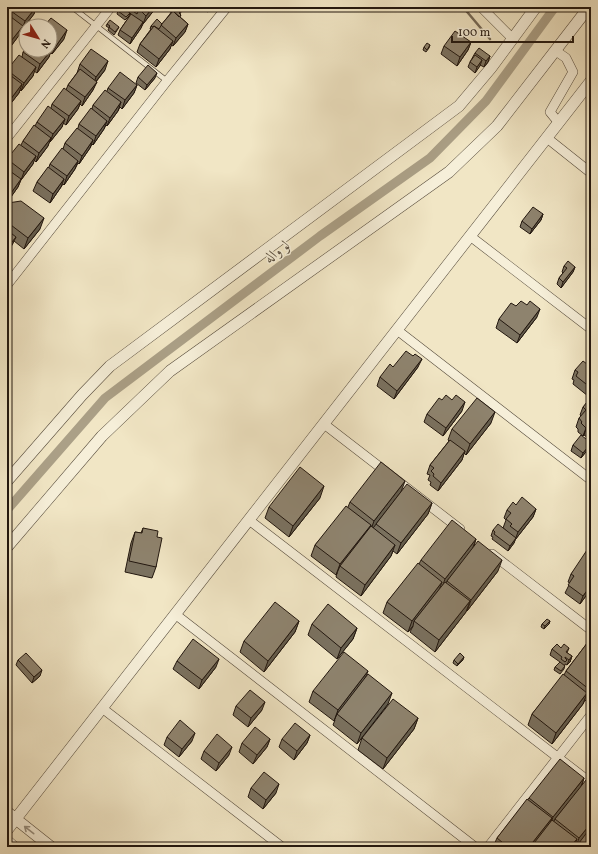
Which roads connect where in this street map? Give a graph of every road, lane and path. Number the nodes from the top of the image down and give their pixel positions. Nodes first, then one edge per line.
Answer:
1 (72, 7) edge
2 (111, 7) edge
3 (227, 7) edge
4 (481, 7) edge
5 (536, 7) edge
6 (589, 7) edge
7 (96, 26) junction
8 (513, 39) junction
9 (556, 51) junction
10 (167, 81) junction
11 (591, 81) edge
12 (559, 123) junction
13 (7, 138) edge
14 (547, 138) junction
15 (591, 173) edge
16 (470, 236) junction
17 (7, 284) edge
18 (591, 329) edge
19 (397, 330) junction
20 (324, 424) junction
21 (591, 480) edge
22 (7, 481) edge
23 (249, 520) junction
24 (467, 534) edge
25 (7, 547) edge
26 (485, 549) edge
27 (175, 614) junction
28 (591, 630) edge
29 (102, 708) junction
30 (591, 715) edge
31 (558, 757) junction
32 (591, 783) edge
33 (11, 816) edge
34 (7, 830) edge
35 (7, 841) edge
36 (14, 847) edge
37 (51, 847) edge
38 (282, 847) edge
39 (475, 847) edge
40 (488, 847) edge

1 - 7 lane
2 - 7 street
3 - 10 street
4 - 8 street
5 - 8 street
6 - 9 street
7 - 10 lane
7 - 13 street
8 - 22 street
9 - 12 street
9 - 25 street
10 - 17 street
11 - 12 street
12 - 14 street
14 - 15 street
14 - 16 street
16 - 18 street
16 - 19 street
19 - 20 street
19 - 21 street
20 - 23 street
20 - 24 street
23 - 27 street
23 - 31 street
26 - 28 street
27 - 29 street
27 - 39 street
29 - 33 street
29 - 38 street
30 - 31 street
31 - 32 street
31 - 40 street
33 - 34 street
37 -> 33 street
35 - 36 street

